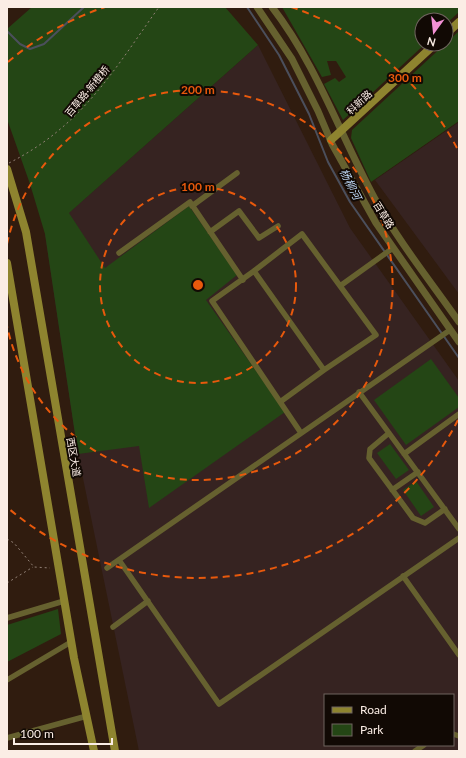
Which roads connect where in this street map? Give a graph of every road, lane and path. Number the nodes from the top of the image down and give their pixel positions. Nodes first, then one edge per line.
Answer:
1 (159, 7) edge
2 (257, 7) edge
3 (272, 7) edge
4 (427, 52) edge
5 (342, 132) junction
6 (331, 140) junction
7 (7, 164) edge
8 (7, 169) edge
9 (237, 173) dead end
10 (192, 206) junction
11 (278, 226) dead end
12 (210, 232) junction
13 (388, 251) junction
14 (119, 254) dead end
15 (7, 263) edge
16 (254, 271) junction
17 (243, 280) junction
18 (340, 286) junction
19 (459, 322) edge
20 (445, 333) junction
21 (459, 342) edge
22 (324, 370) junction
23 (359, 392) junction
24 (280, 402) junction
25 (459, 414) edge
26 (301, 432) junction
27 (389, 433) junction
28 (404, 454) junction
29 (418, 472) junction
30 (392, 490) junction
31 (445, 509) junction
32 (459, 529) edge
33 (459, 538) edge
34 (7, 539) edge
35 (119, 560) junction
36 (34, 567) junction
37 (58, 568) junction
38 (107, 568) dead end
39 (403, 576) junction
40 (7, 584) edge
41 (64, 601) junction
42 (148, 601) junction
43 (7, 618) edge
44 (113, 627) dead end
45 (71, 642) junction
46 (459, 655) edge
47 (7, 680) edge
48 (87, 716) junction
49 (7, 738) edge
50 (94, 751) edge
51 (115, 751) edge

1 - 7 path, 百草路·新橙桥
2 - 6 street, 百草路
3 - 5 street, 百草路
4 - 5 main road, 科新路
5 - 6 main road, 科新路
5 - 19 street, 百草路
6 - 13 street, 百草路
8 - 51 main road, 西区大道
9 - 10 street
10 - 12 street
10 - 14 street
11 - 12 street
12 - 17 street
13 - 18 street
13 - 20 street, 百草路
15 - 37 main road
16 - 17 street
16 - 18 street
16 - 22 street
17 - 24 street
18 - 22 street
20 - 21 street, 百草路
20 - 23 street
22 - 24 street
23 - 26 street
23 - 27 street
24 - 26 street
25 - 28 street
26 - 35 street
27 - 28 street
27 - 30 street
28 - 29 street
29 - 30 street
29 - 31 street
30 - 31 street
31 - 32 street
33 - 39 street
34 - 36 path
35 - 38 street
35 - 42 street
36 - 37 path
36 - 40 path
37 - 41 main road
39 - 42 street
39 - 46 street
41 - 43 street
41 - 45 main road
42 - 44 street
45 - 47 street
45 - 48 main road
48 - 49 street
48 - 50 main road

